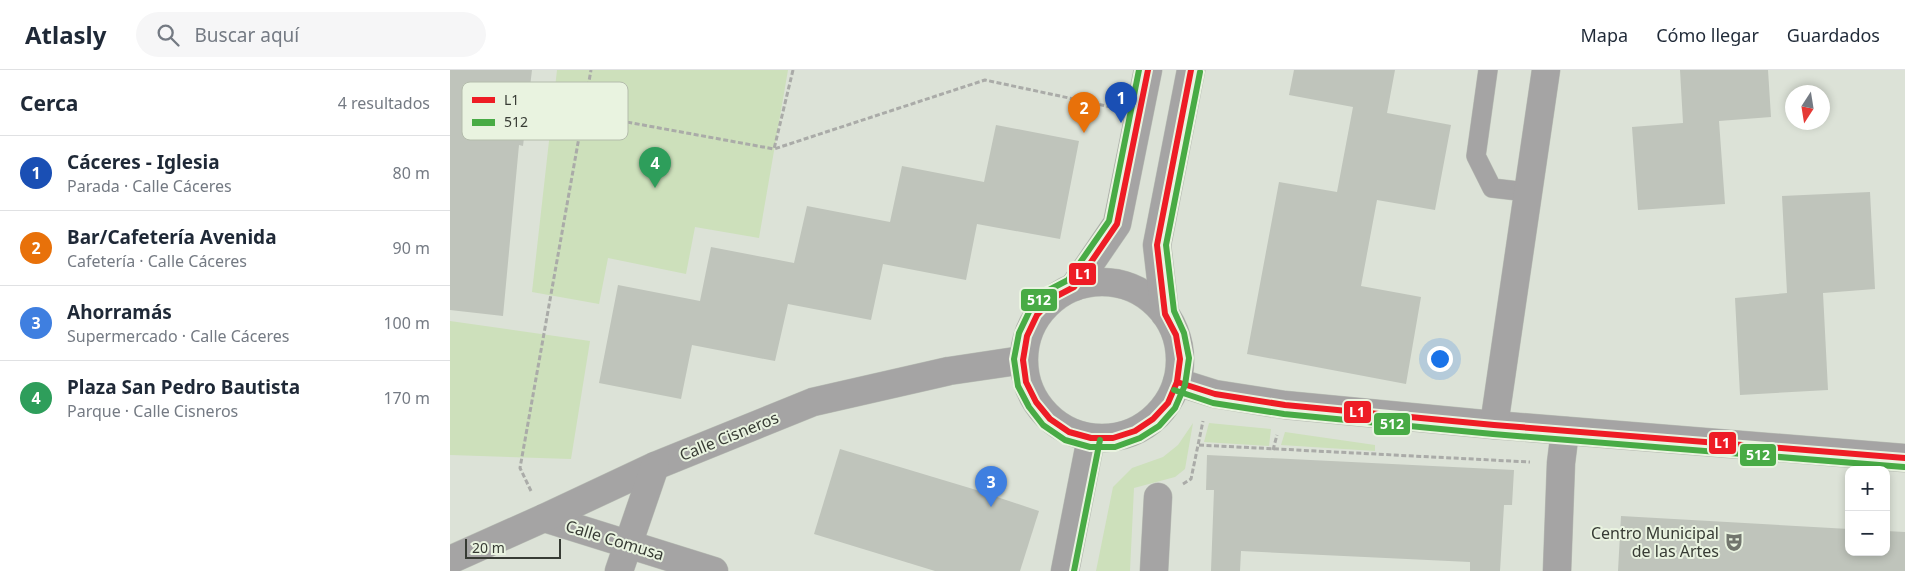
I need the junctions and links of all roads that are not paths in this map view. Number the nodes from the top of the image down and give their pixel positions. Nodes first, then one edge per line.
1 (1148, 70) edge
2 (1191, 70) edge
3 (1488, 70) edge
4 (1546, 70) edge
5 (1527, 192) junction
6 (1074, 287) junction
7 (1165, 314) junction
8 (1023, 360) junction
9 (1177, 382) junction
10 (1494, 425) junction
11 (1565, 431) junction
12 (1091, 438) junction
13 (1905, 458) edge
14 (655, 466) junction
15 (1158, 498) road end
16 (544, 518) junction
17 (628, 545) junction
18 (450, 560) edge
19 (619, 571) edge
20 (714, 571) edge
21 (1065, 571) edge
22 (1154, 571) edge
23 (1557, 571) edge

1 - 6 street
2 - 7 street
3 - 5 lane
4 - 5 street
5 - 10 street
6 - 7 street
6 - 8 street
7 - 9 street
8 - 12 street
8 - 14 street, Calle Cisneros
9 - 10 street
9 - 12 street
10 - 11 street
11 - 13 street
11 - 23 street
12 - 21 street
14 - 16 street, Calle Cisneros
14 - 17 street
15 - 22 street
16 - 17 street, Calle Comusa
16 - 18 street, Calle Cisneros
17 - 19 street
17 - 20 street, Calle Comusa

